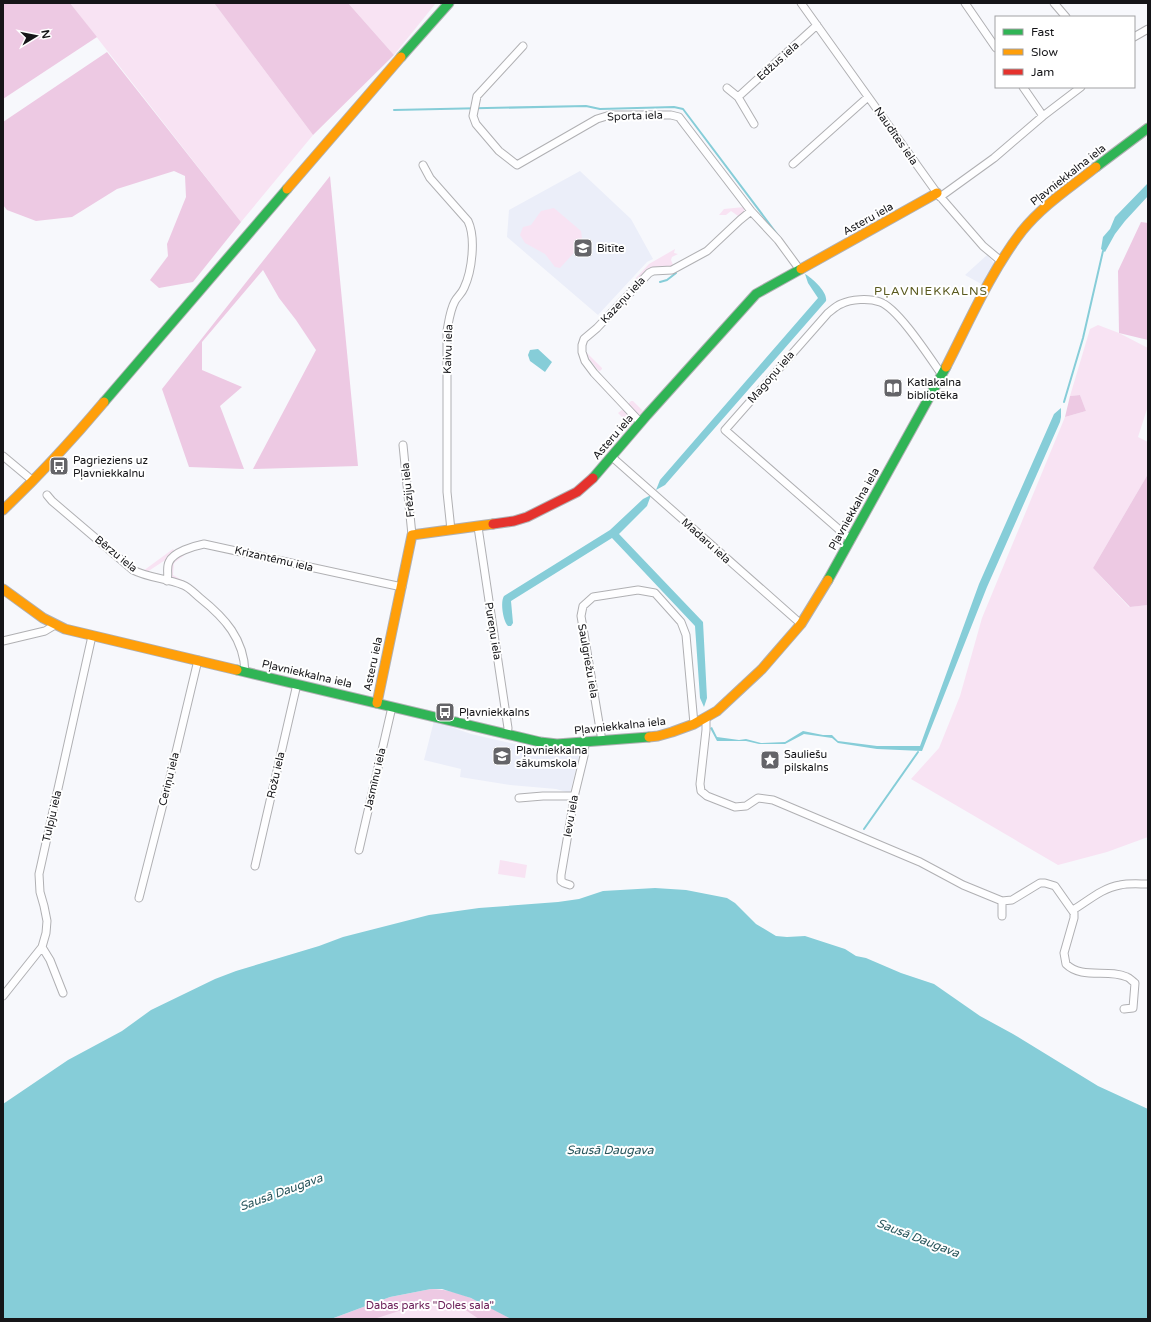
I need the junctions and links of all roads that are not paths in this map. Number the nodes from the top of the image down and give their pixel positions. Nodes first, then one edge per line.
1 (449, 3) edge
2 (801, 3) edge
3 (965, 3) edge
4 (1054, 3) edge
5 (1065, 16) edge
6 (817, 25) junction
7 (1148, 29) edge
8 (1135, 36) edge
9 (523, 46) dead end
10 (995, 47) edge
11 (727, 88) dead end
12 (1024, 88) edge
13 (1080, 88) edge
14 (738, 97) junction
15 (868, 97) junction
16 (1044, 116) junction
17 (754, 124) dead end
18 (1148, 128) edge
19 (793, 164) dead end
20 (423, 165) dead end
21 (938, 195) junction
22 (751, 211) junction
23 (1001, 261) junction
24 (800, 270) junction
25 (942, 375) junction
26 (641, 423) junction
27 (403, 445) dead end
28 (3, 456) edge
29 (612, 457) junction
30 (33, 481) junction
31 (47, 495) dead end
32 (3, 510) edge
33 (478, 527) junction
34 (451, 530) junction
35 (412, 535) junction
36 (851, 540) junction
37 (168, 581) junction
38 (402, 588) junction
39 (3, 589) edge
40 (801, 624) junction
41 (55, 625) junction
42 (92, 636) junction
43 (3, 641) edge
44 (198, 660) junction
45 (245, 672) junction
46 (297, 684) junction
47 (377, 702) junction
48 (392, 707) junction
49 (706, 718) junction
50 (694, 724) junction
51 (507, 734) junction
52 (602, 741) junction
53 (585, 742) junction
54 (519, 798) dead end
55 (574, 798) junction
56 (359, 850) dead end
57 (255, 866) dead end
58 (1148, 884) edge
59 (570, 885) dead end
60 (139, 898) dead end
61 (1002, 901) junction
62 (1073, 910) junction
63 (1002, 916) dead end
64 (42, 947) junction
65 (63, 993) dead end
66 (3, 996) edge
67 (1124, 1009) dead end

1 - 30 street
2 - 6 street, Naudītes iela
3 - 10 street
4 - 5 street
6 - 14 street, Edžus iela
6 - 15 street, Naudītes iela
7 - 8 street
9 - 22 street, Sporta iela
11 - 14 street
12 - 16 street
13 - 16 street, Asteru iela
14 - 17 street
15 - 19 street
15 - 21 street, Naudītes iela
16 - 21 street, Asteru iela
18 - 23 street, Pļavniekkalna iela
20 - 34 street, Kaivu iela
21 - 23 street, Naudītes iela
21 - 24 street, Asteru iela
22 - 24 street, Sporta iela
22 - 26 street, Kazeņu iela
23 - 25 street, Pļavniekkalna iela
24 - 26 street, Asteru iela
25 - 36 street, Pļavniekkalna iela
25 - 36 street, Magoņu iela
26 - 29 street, Asteru iela
27 - 35 street, Frēziju iela
28 - 30 street
29 - 33 street, Asteru iela
29 - 40 street, Madaru iela
30 - 32 street
31 - 37 street, Bērzu iela
33 - 34 street, Asteru iela
33 - 51 street, Pureņu iela
34 - 35 street, Asteru iela
35 - 38 street, Asteru iela
36 - 40 street, Pļavniekkalna iela
37 - 38 street, Krizantēmu iela
37 - 45 street, Bērzu iela
38 - 47 street, Asteru iela
39 - 41 street, Pļavniekkalna iela
40 - 49 street, Pļavniekkalna iela
41 - 42 street, Pļavniekkalna iela
41 - 43 street
42 - 44 street, Pļavniekkalna iela
42 - 64 street, Tulpju iela
44 - 45 street, Pļavniekkalna iela
44 - 60 street, Ceriņu iela
45 - 46 street, Pļavniekkalna iela
46 - 47 street, Pļavniekkalna iela
46 - 57 street, Rožu iela
47 - 48 street, Pļavniekkalna iela
48 - 51 street, Pļavniekkalna iela
48 - 56 street, Jasmīnu iela
49 - 50 street, Pļavniekkalna iela
49 - 61 street
50 - 52 street, Pļavniekkalna iela
50 - 52 street, Saulgriežu iela
51 - 53 street, Pļavniekkalna iela
52 - 53 street, Pļavniekkalna iela
53 - 55 street, Ievu iela
54 - 55 street
55 - 59 street, Ievu iela
58 - 62 street
61 - 62 street
61 - 63 street
62 - 67 street
64 - 65 street
64 - 66 street

